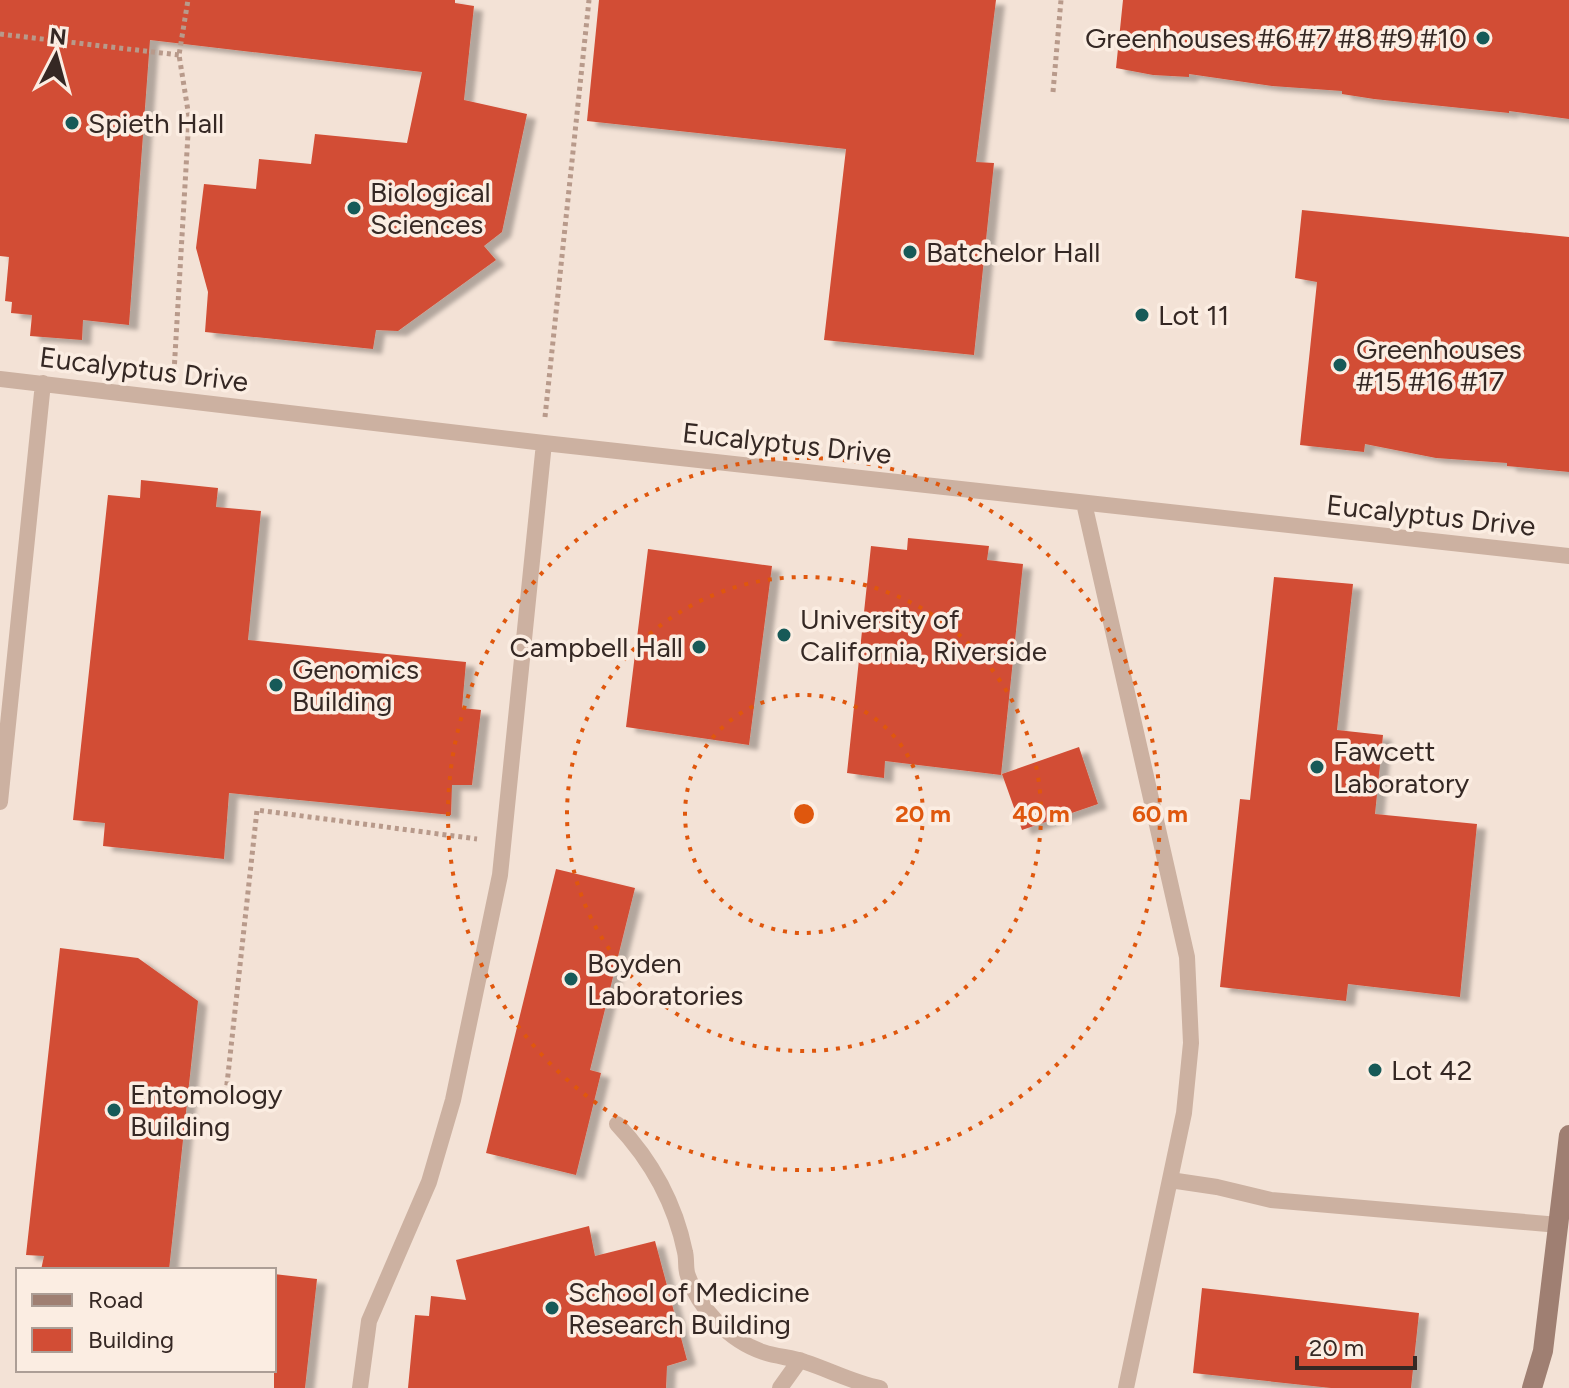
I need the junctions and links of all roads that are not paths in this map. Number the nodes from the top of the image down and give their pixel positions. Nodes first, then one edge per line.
1 (0, 379) edge
2 (43, 383) junction
3 (544, 443) junction
4 (1084, 503) junction
5 (1569, 556) edge
6 (0, 802) edge
7 (617, 1124) dead end
8 (1569, 1135) edge
9 (1170, 1180) junction
10 (1559, 1225) junction
11 (800, 1360) junction
12 (360, 1388) edge
13 (780, 1388) edge
14 (880, 1388) edge
15 (1126, 1388) edge
16 (1532, 1388) edge

1 - 2 lane, Eucalyptus Drive
2 - 3 lane, Eucalyptus Drive
2 - 6 lane
3 - 4 lane, Eucalyptus Drive
3 - 12 lane
4 - 5 lane, Eucalyptus Drive
4 - 9 lane
7 - 11 lane
8 - 10 street
9 - 10 lane
9 - 15 lane
10 - 16 street
11 - 13 lane
11 - 14 lane

